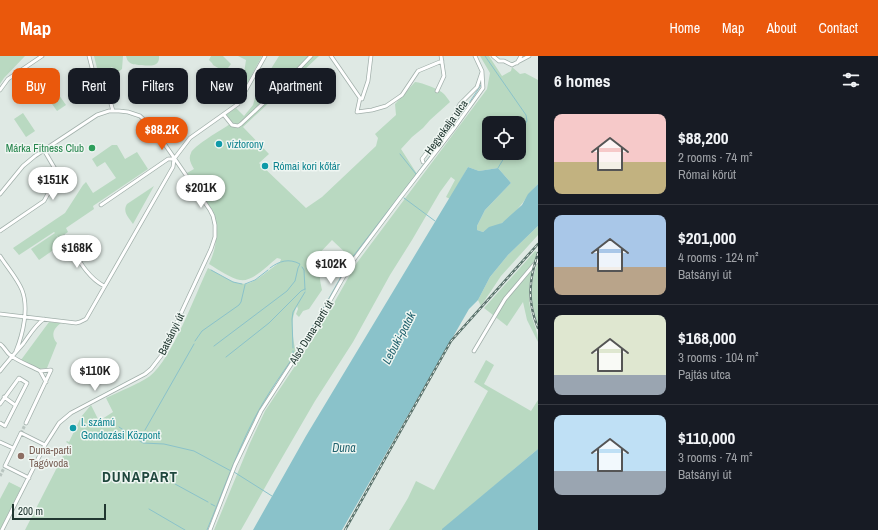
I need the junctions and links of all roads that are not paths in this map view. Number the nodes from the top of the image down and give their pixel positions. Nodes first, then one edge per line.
1 (42, 56) edge
2 (90, 56) edge
3 (265, 56) edge
4 (311, 56) edge
5 (331, 56) edge
6 (371, 56) edge
7 (440, 56) edge
8 (475, 56) edge
9 (493, 56) edge
10 (521, 56) edge
11 (529, 56) edge
12 (442, 61) junction
13 (517, 63) junction
14 (482, 70) junction
15 (0, 90) edge
16 (438, 91) dead end
17 (361, 98) junction
18 (113, 111) junction
19 (224, 115) junction
20 (44, 150) junction
21 (174, 159) junction
22 (423, 162) dead end
23 (173, 167) junction
24 (182, 169) junction
25 (0, 194) edge
26 (101, 205) dead end
27 (0, 231) edge
28 (64, 237) dead end
29 (0, 256) edge
30 (538, 260) edge
31 (104, 286) junction
32 (0, 314) edge
33 (24, 318) junction
34 (44, 319) junction
35 (0, 343) edge
36 (16, 351) junction
37 (474, 351) dead end
38 (11, 356) junction
39 (0, 371) edge
40 (40, 371) junction
41 (46, 382) junction
42 (4, 397) junction
43 (0, 404) edge
44 (15, 405) junction
45 (0, 423) edge
46 (26, 423) tunnel mouth
47 (0, 442) edge
48 (45, 445) junction
49 (13, 448) junction
50 (29, 478) junction
51 (2, 530) edge
52 (210, 530) edge

1 - 15 street
2 - 18 street
3 - 19 street
4 - 19 street
5 - 17 street
6 - 17 street
7 - 12 street
8 - 14 street
9 - 13 street
10 - 13 street
11 - 13 street
12 - 16 street
12 - 17 street
14 - 22 street, Hegyekalja utca
14 - 52 street, Alsó Duna-parti út
18 - 20 street
18 - 21 street, Batsányi út
19 - 21 street
20 - 25 street
20 - 27 street
21 - 23 street
21 - 24 street, Batsányi út
21 - 26 street
23 - 24 street
23 - 31 street
24 - 48 street, Batsányi út
28 - 31 street
29 - 33 street
30 - 37 street
31 - 34 street
32 - 33 street
33 - 34 street
33 - 36 street
34 - 36 street
35 - 38 street
36 - 38 street
38 - 39 street
38 - 40 street
40 - 41 street
40 - 41 street
41 - 46 street
42 - 43 street
42 - 44 street
42 - 44 street
44 - 45 street
47 - 49 street
48 - 49 street
48 - 50 street, Batsányi út
49 - 50 street
50 - 51 street, Batsányi út

